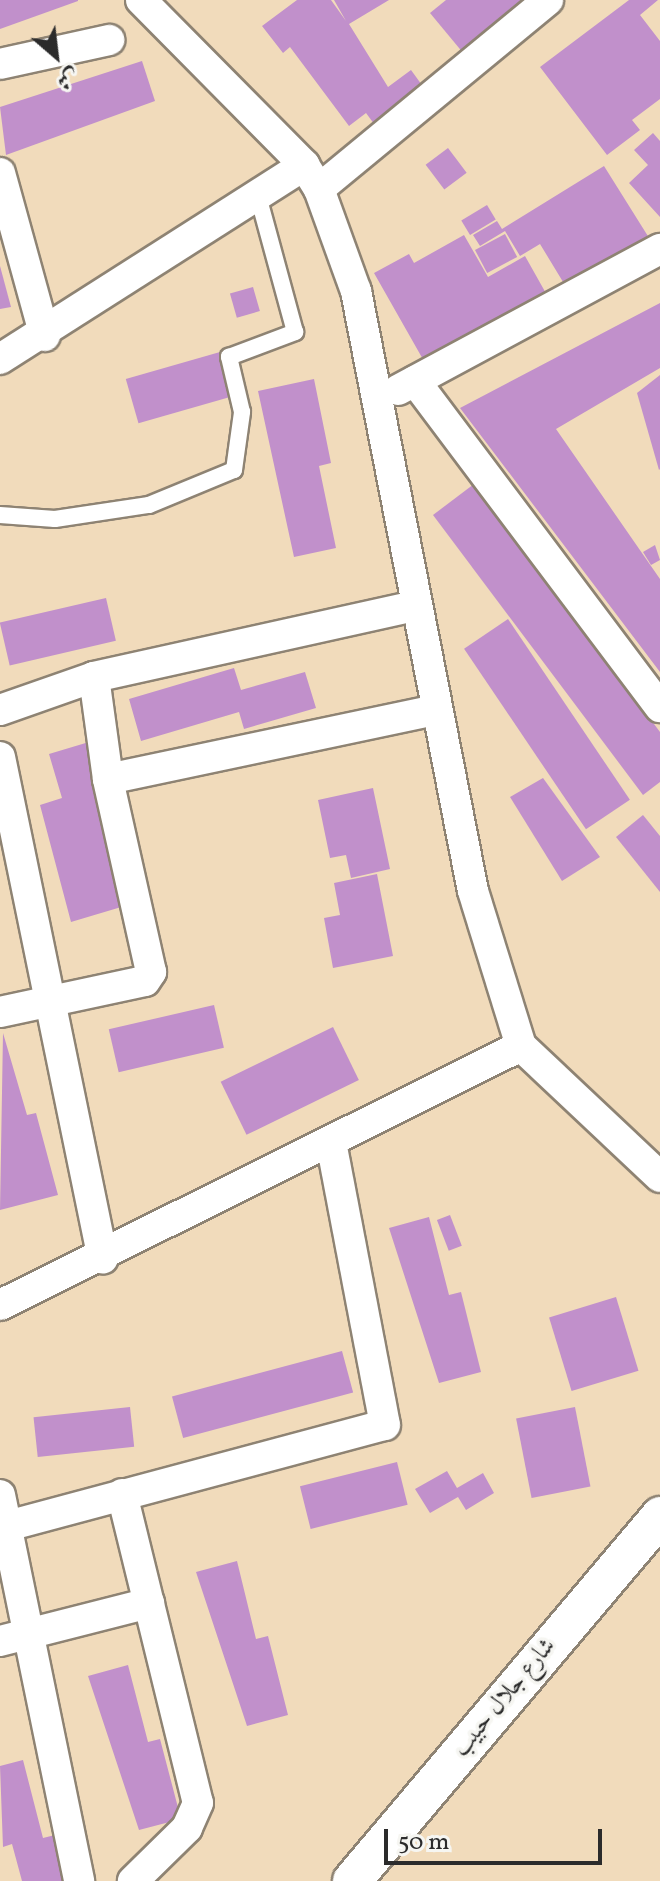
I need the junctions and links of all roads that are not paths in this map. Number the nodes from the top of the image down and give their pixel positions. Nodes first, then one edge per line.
1 (141, 0) edge
2 (548, 0) edge
3 (109, 40) dead end
4 (0, 64) edge
5 (0, 173) edge
6 (312, 177) junction
7 (258, 196) junction
8 (660, 249) edge
9 (45, 336) junction
10 (0, 359) edge
11 (415, 381) junction
12 (377, 399) junction
13 (0, 515) edge
14 (415, 606) junction
15 (94, 677) junction
16 (660, 707) edge
17 (0, 710) edge
18 (435, 710) junction
19 (0, 757) edge
20 (108, 779) junction
21 (51, 1002) junction
22 (0, 1012) edge
23 (521, 1046) junction
24 (331, 1142) junction
25 (660, 1177) edge
26 (103, 1259) junction
27 (0, 1305) edge
28 (122, 1494) junction
29 (0, 1495) edge
30 (660, 1516) edge
31 (7, 1526) junction
32 (149, 1603) junction
33 (13, 1638) edge
34 (79, 1881) edge
35 (133, 1881) edge
36 (352, 1881) edge

1 - 6 street
2 - 6 street
3 - 4 street
5 - 9 street
6 - 7 street
6 - 12 street
7 - 9 street
7 - 13 lane
8 - 11 street
9 - 10 street
11 - 12 street
11 - 16 street
12 - 14 street
14 - 15 street
14 - 18 street
15 - 17 street
15 - 20 street
18 - 20 street
18 - 23 street
19 - 21 street
20 - 21 street
21 - 22 street
21 - 26 street
23 - 24 street
23 - 25 street
24 - 26 street
24 - 28 street
26 - 27 street
28 - 31 street
28 - 32 street
29 - 31 street
30 - 36 street, شارع جلال حبيب
31 - 33 street
32 - 33 street
32 - 35 street
33 - 34 street

